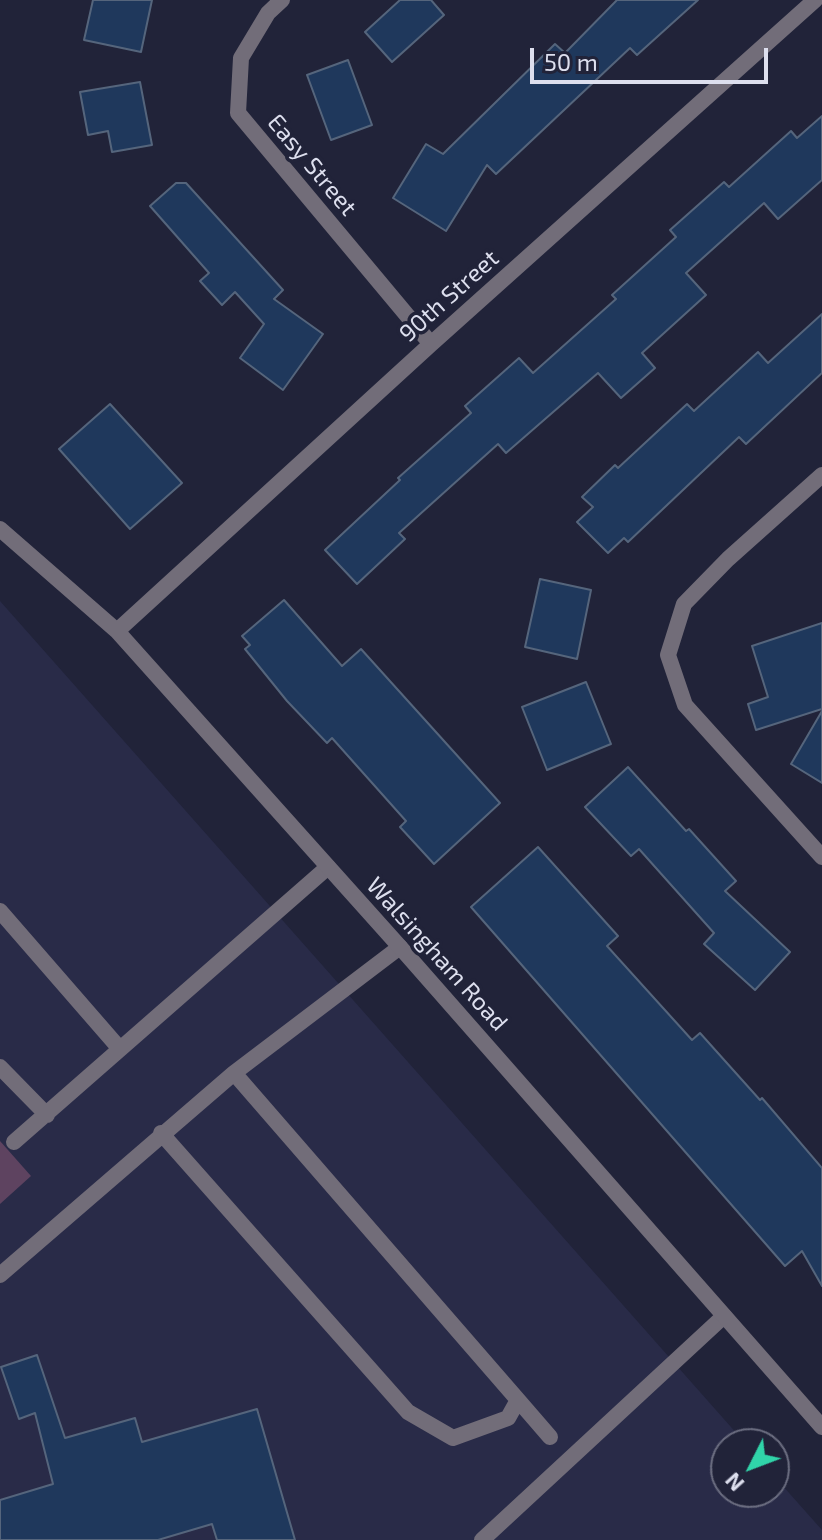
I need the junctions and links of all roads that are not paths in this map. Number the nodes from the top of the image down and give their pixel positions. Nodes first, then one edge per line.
1 (282, 0) edge
2 (815, 0) edge
3 (431, 344) junction
4 (822, 475) edge
5 (0, 529) edge
6 (117, 631) junction
7 (822, 857) edge
8 (328, 867) junction
9 (0, 911) edge
10 (400, 947) junction
11 (120, 1049) junction
12 (0, 1067) edge
13 (234, 1073) junction
14 (47, 1115) junction
15 (161, 1133) junction
16 (14, 1142) dead end
17 (0, 1275) edge
18 (724, 1316) junction
19 (518, 1400) junction
20 (822, 1427) edge
21 (550, 1437) dead end
22 (482, 1540) edge

1 - 3 street, Easy Street
2 - 3 street, 90th Street
3 - 6 street, 90th Street
4 - 7 street
5 - 6 street, Walsingham Road
6 - 8 street, Walsingham Road
8 - 10 street, Walsingham Road
8 - 11 street
9 - 11 street
10 - 13 street
10 - 18 street, Walsingham Road
11 - 14 street
12 - 14 street
13 - 15 street
13 - 19 street
14 - 16 street
15 - 17 street
15 - 19 street
18 - 20 street, Walsingham Road
18 - 22 street
19 - 21 street

